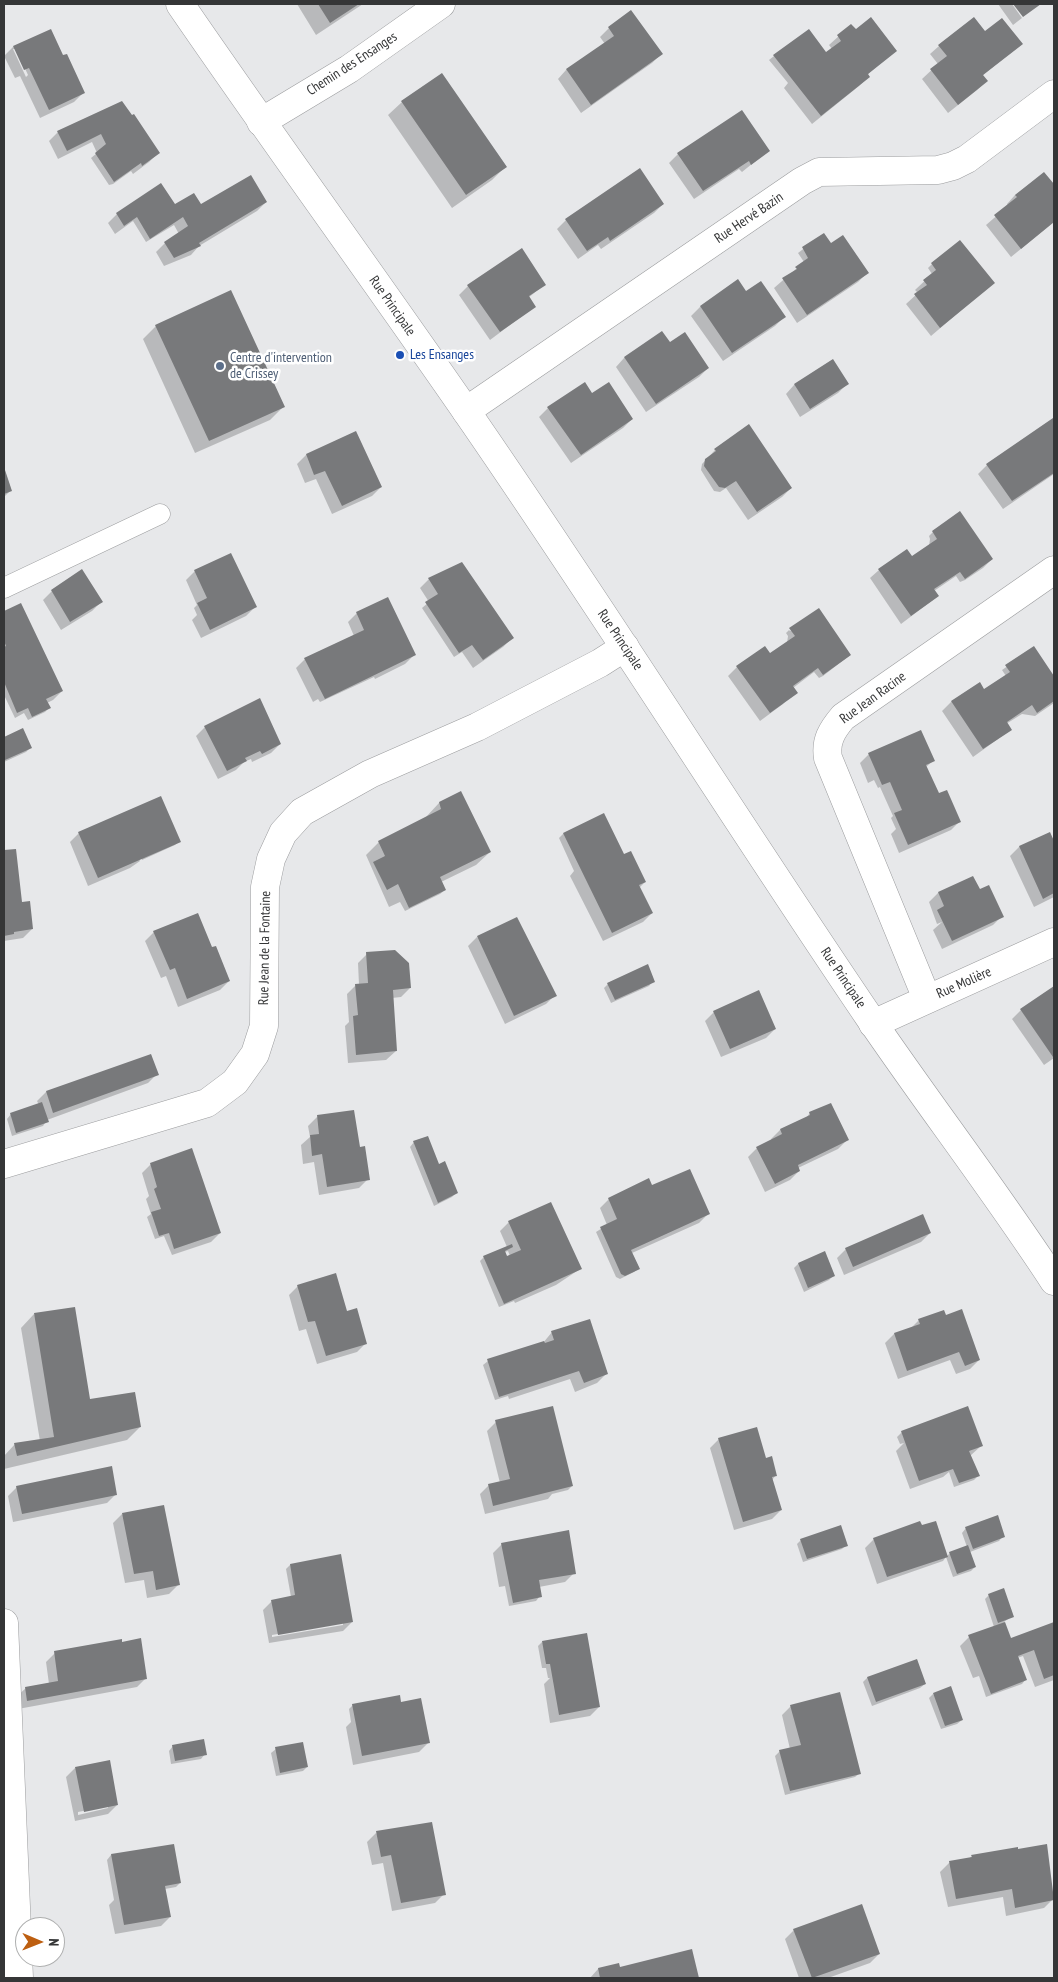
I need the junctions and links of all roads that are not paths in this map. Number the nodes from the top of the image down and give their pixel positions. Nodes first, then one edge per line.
1 (180, 4) edge
2 (442, 4) edge
3 (1054, 94) edge
4 (261, 122) junction
5 (466, 411) junction
6 (160, 514) dead end
7 (1054, 570) edge
8 (4, 588) edge
9 (625, 647) junction
10 (1054, 942) edge
11 (927, 999) junction
12 (873, 1024) junction
13 (4, 1164) edge
14 (1054, 1280) edge
15 (4, 1623) edge
16 (19, 1978) edge

1 - 4 street, Rue Principale
2 - 4 street, Chemin des Ensanges
3 - 5 street, Rue Hervé Bazin
4 - 5 street, Rue Principale
5 - 9 street, Rue Principale
6 - 8 lane
7 - 11 street, Rue Jean Racine
9 - 12 street, Rue Principale
9 - 13 street, Rue Jean de la Fontaine
10 - 11 street, Rue Molière
11 - 12 street, Rue Molière
12 - 14 street, Rue Principale
15 - 16 street

